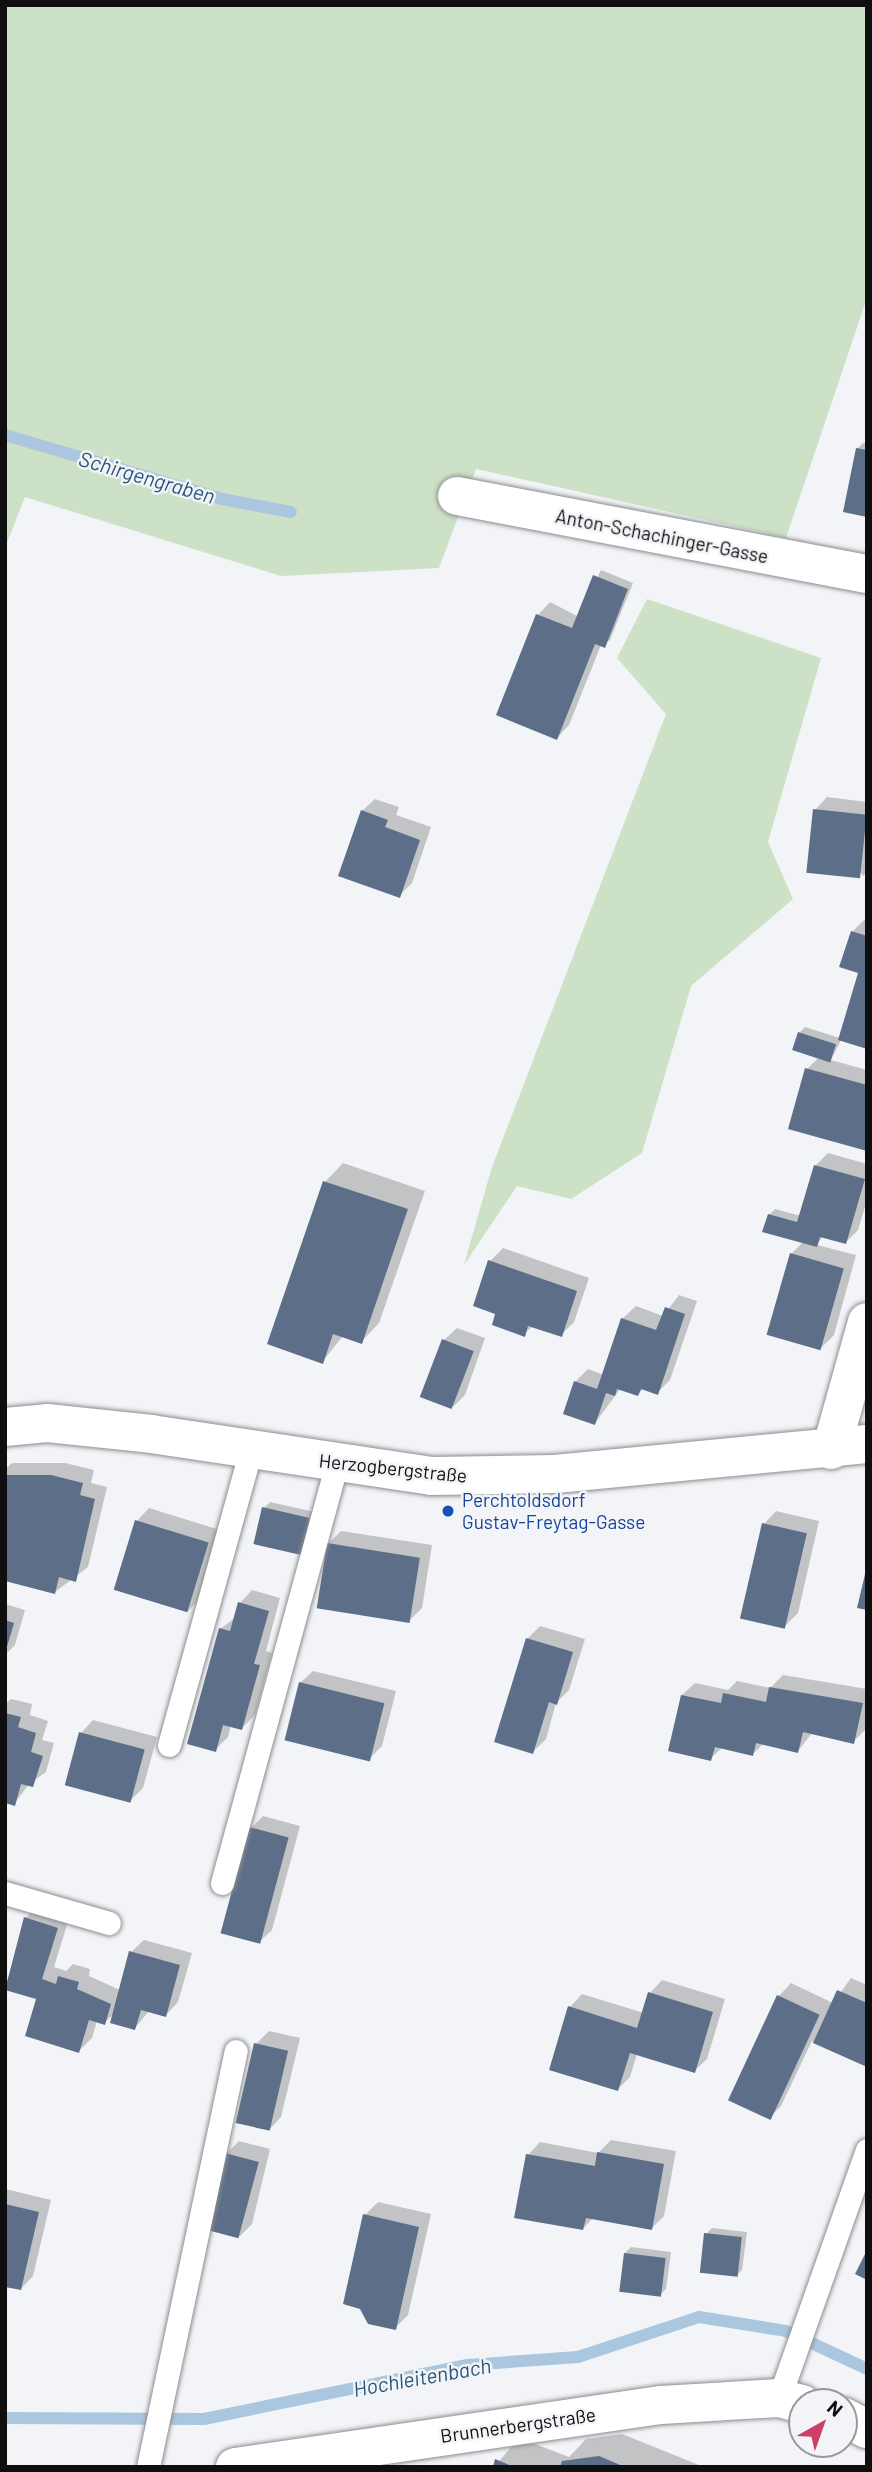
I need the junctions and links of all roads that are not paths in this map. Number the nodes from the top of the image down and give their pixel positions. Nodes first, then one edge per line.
1 (457, 496) dead end
2 (867, 574) edge
3 (867, 1322) edge
4 (5, 1427) edge
5 (849, 1447) edge
6 (251, 1450) junction
7 (337, 1463) junction
8 (169, 1745) dead end
9 (222, 1883) dead end
10 (5, 1893) edge
11 (109, 1923) dead end
12 (236, 2051) dead end
13 (867, 2150) edge
14 (792, 2388) edge
15 (788, 2401) edge
16 (148, 2467) edge
17 (235, 2467) edge

1 - 2 street, Anton-Schachinger-Gasse
3 - 5 street
4 - 6 street, Herzogbergstraße
5 - 7 street, Herzogbergstraße
6 - 7 street, Herzogbergstraße
6 - 8 lane
7 - 9 lane
10 - 11 lane
12 - 16 lane
13 - 14 lane
15 - 17 street, Brunnerbergstraße

